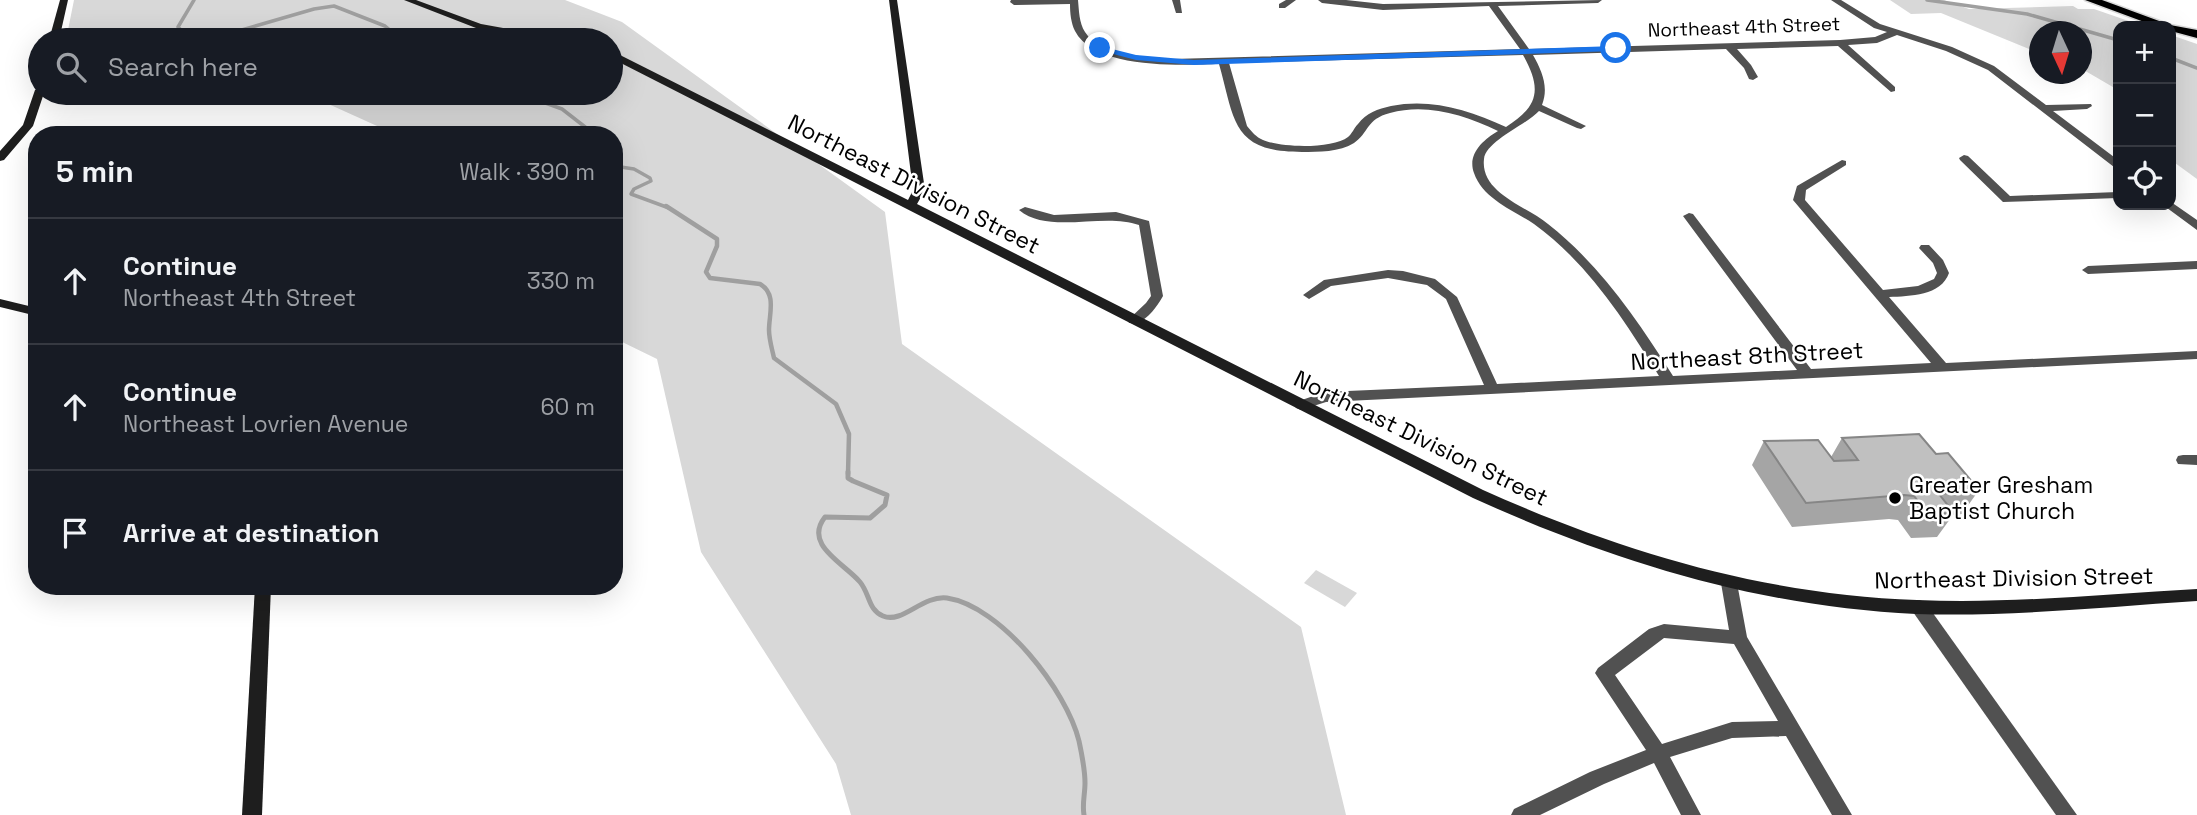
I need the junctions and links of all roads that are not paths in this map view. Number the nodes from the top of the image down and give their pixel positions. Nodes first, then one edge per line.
1 (64, 0) edge
2 (408, 0) edge
3 (893, 0) edge
4 (1074, 0) edge
5 (1176, 0) edge
6 (1292, 0) edge
7 (1322, 0) edge
8 (1598, 0) edge
9 (1835, 0) edge
10 (2091, 0) edge
11 (1014, 2) dead end
12 (1492, 4) junction
13 (1282, 6) dead end
14 (1179, 11) dead end
15 (2151, 21) edge
16 (57, 28) edge
17 (490, 28) edge
18 (2176, 30) edge
19 (1894, 33) junction
20 (2197, 37) edge
21 (1840, 43) junction
22 (1728, 45) junction
23 (1524, 51) junction
24 (623, 60) edge
25 (1223, 61) junction
26 (1753, 77) dead end
27 (1891, 89) dead end
28 (35, 105) edge
29 (2087, 106) dead end
30 (1538, 107) junction
31 (2046, 108) junction
32 (28, 126) edge
33 (28, 126) edge
34 (1581, 126) dead end
35 (1507, 131) junction
36 (0, 158) edge
37 (1964, 158) dead end
38 (2113, 161) edge
39 (1842, 163) dead end
40 (2113, 195) edge
41 (911, 206) junction
42 (1025, 210) dead end
43 (2176, 210) edge
44 (1689, 216) dead end
45 (2197, 226) edge
46 (1925, 248) dead end
47 (2197, 265) edge
48 (2088, 270) dead end
49 (1878, 294) junction
50 (1309, 295) dead end
51 (0, 303) edge
52 (28, 310) edge
53 (1134, 320) junction
54 (2197, 355) edge
55 (1941, 367) junction
56 (1807, 374) junction
57 (1669, 381) junction
58 (1493, 390) junction
59 (1301, 405) junction
60 (1729, 583) junction
61 (263, 595) edge
62 (2197, 595) edge
63 (1919, 607) junction
64 (1739, 638) junction
65 (1791, 728) junction
66 (1658, 753) junction
67 (252, 815) edge
68 (1521, 815) edge
69 (1691, 815) edge
70 (1842, 815) edge
71 (2067, 815) edge

1 - 16 street
2 - 17 street
3 - 41 street
4 - 11 street
4 - 25 street, Northeast 4th Street
5 - 14 street
6 - 13 street
7 - 12 street
8 - 12 street
9 - 19 street
10 - 15 main road
12 - 23 street
18 - 20 main road
19 - 21 street, Northeast 4th Street
19 - 31 street
21 - 22 street, Northeast 4th Street
21 - 27 street
22 - 23 street, Northeast 4th Street
22 - 26 street
23 - 25 street, Northeast 4th Street
23 - 30 street
24 - 41 street, Northeast Division Street
25 - 35 street
28 - 33 street
29 - 31 street
30 - 34 street
30 - 35 street
31 - 38 street
32 - 36 street
35 - 57 street
37 - 40 street
39 - 49 street
41 - 53 street, Northeast Division Street
42 - 53 street
43 - 45 street
44 - 56 street
46 - 49 street
47 - 48 street
49 - 55 street
50 - 58 street
51 - 52 street
53 - 59 street, Northeast Division Street
54 - 55 street, Northeast 8th Street
55 - 56 street, Northeast 8th Street
56 - 57 street, Northeast 8th Street
57 - 58 street, Northeast 8th Street
58 - 59 street, Northeast 8th Street
59 - 60 street, Northeast Division Street
60 - 63 street, Northeast Division Street
60 - 64 street
61 - 67 street
62 - 63 street, Northeast Division Street
63 - 71 street
64 - 65 street
64 - 66 street
65 - 66 street
65 - 70 street
66 - 68 street
66 - 69 street

